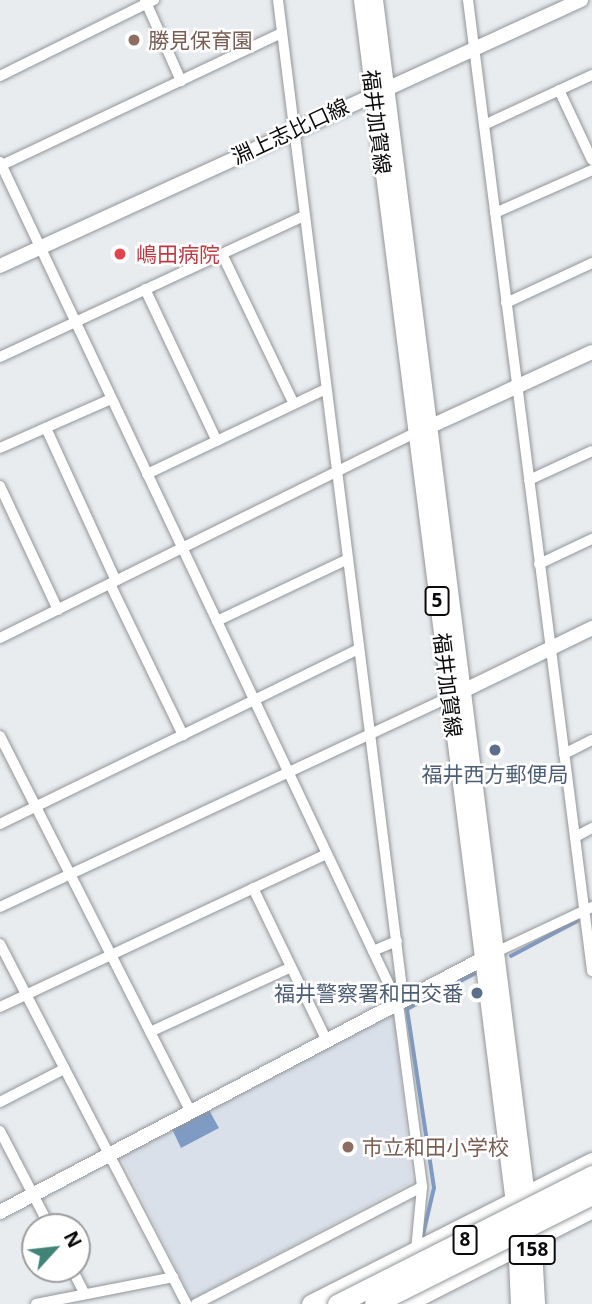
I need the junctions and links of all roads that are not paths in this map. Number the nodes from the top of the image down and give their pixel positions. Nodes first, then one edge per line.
1 (278, 0) edge
2 (362, 0) edge
3 (375, 0) edge
4 (468, 0) edge
5 (581, 0) edge
6 (149, 1) edge
7 (282, 33) junction
8 (474, 49) junction
9 (592, 75) edge
10 (0, 76) edge
11 (181, 81) junction
12 (379, 89) junction
13 (559, 90) junction
14 (484, 125) junction
15 (294, 129) junction
16 (592, 160) edge
17 (1, 165) edge
18 (592, 170) edge
19 (495, 213) junction
20 (304, 216) junction
21 (40, 247) junction
22 (222, 254) junction
23 (592, 263) edge
24 (0, 265) edge
25 (145, 289) junction
26 (506, 303) junction
27 (75, 322) junction
28 (592, 352) edge
29 (0, 357) edge
30 (517, 387) junction
31 (326, 389) junction
32 (111, 398) junction
33 (294, 404) junction
34 (46, 428) junction
35 (423, 430) junction
36 (217, 441) junction
37 (0, 448) edge
38 (592, 451) edge
39 (337, 472) junction
40 (147, 474) junction
41 (529, 480) junction
42 (0, 486) edge
43 (592, 540) edge
44 (182, 548) junction
45 (348, 559) junction
46 (539, 564) junction
47 (113, 583) junction
48 (58, 610) junction
49 (217, 621) junction
50 (592, 628) edge
51 (0, 638) edge
52 (550, 647) junction
53 (359, 649) junction
54 (456, 694) junction
55 (254, 700) junction
56 (371, 734) junction
57 (183, 735) junction
58 (0, 736) edge
59 (592, 740) edge
60 (564, 754) junction
61 (288, 772) junction
62 (36, 807) junction
63 (0, 824) edge
64 (592, 828) edge
65 (575, 836) junction
66 (326, 854) junction
67 (70, 874) junction
68 (253, 888) junction
69 (0, 907) edge
70 (589, 909) edge
71 (397, 942) junction
72 (0, 944) edge
73 (373, 951) junction
74 (111, 955) junction
75 (490, 955) junction
76 (291, 967) junction
77 (592, 971) edge
78 (26, 995) junction
79 (398, 1004) junction
80 (0, 1007) edge
81 (150, 1032) junction
82 (327, 1041) junction
83 (64, 1069) junction
84 (0, 1102) edge
85 (191, 1112) junction
86 (0, 1131) edge
87 (108, 1155) junction
88 (592, 1162) edge
89 (592, 1175) edge
90 (422, 1187) junction
91 (33, 1194) junction
92 (592, 1195) edge
93 (521, 1200) junction
94 (592, 1208) edge
95 (0, 1212) edge
96 (43, 1213) edge
97 (525, 1242) junction
98 (416, 1251) junction
99 (173, 1278) junction
100 (79, 1283) edge
101 (85, 1294) junction
102 (409, 1302) edge
103 (36, 1304) edge
104 (187, 1304) edge
105 (196, 1304) edge
106 (311, 1304) edge
107 (337, 1304) edge
108 (374, 1304) edge
109 (520, 1304) edge
110 (535, 1304) edge

1 - 7 street
2 - 12 main road, 福井加賀線 / 5
3 - 12 main road, 福井加賀線 / 5
4 - 8 street
5 - 8 street, 淵上志比口線
6 - 10 street
6 - 11 street
7 - 11 street
7 - 15 street
8 - 12 street, 淵上志比口線
8 - 14 street
9 - 13 street
11 - 17 street
12 - 15 street, 淵上志比口線
12 - 35 main road, 福井加賀線 / 5
13 - 14 street
13 - 16 street
14 - 19 street
15 - 20 street
15 - 21 street, 淵上志比口線
17 - 21 street
18 - 19 street
19 - 26 street
20 - 22 street
20 - 31 street
21 - 24 street, 淵上志比口線
21 - 27 street
22 - 25 street
22 - 33 street
23 - 26 street
25 - 27 street
25 - 36 street
26 - 30 street
27 - 29 street
27 - 32 street
28 - 30 street
30 - 35 street
30 - 41 street
31 - 33 street
31 - 39 street
32 - 34 street
32 - 40 street
33 - 36 street
34 - 37 street
34 - 47 street
35 - 39 street
35 - 54 main road, 福井加賀線 / 5
36 - 40 street
38 - 41 street
39 - 44 street
39 - 45 street
40 - 44 street
41 - 46 street
42 - 48 street
43 - 46 street
44 - 47 street
44 - 49 street
45 - 49 street
45 - 53 street
46 - 52 street
47 - 48 street
47 - 57 street
48 - 51 street
49 - 55 street
50 - 52 street
52 - 54 street
52 - 60 street
53 - 55 street
53 - 56 street
54 - 56 street
54 - 75 main road, 福井加賀線 / 5
55 - 57 street
55 - 61 street
56 - 61 street
56 - 71 street
57 - 62 street
58 - 62 street
59 - 60 street
60 - 65 street
61 - 66 street
61 - 67 street
62 - 63 street
62 - 67 street
64 - 65 street
65 - 70 street
66 - 68 street
66 - 73 street
67 - 69 street
67 - 74 street
68 - 74 street
68 - 76 street
70 - 75 street
70 - 77 street
71 - 73 street
71 - 79 street
72 - 78 street
73 - 79 street
74 - 78 street
74 - 81 street
75 - 79 street
75 - 93 main road, 福井加賀線 / 5
76 - 81 street
76 - 82 street
78 - 80 street
78 - 83 street
79 - 82 street
79 - 90 street
81 - 85 street
82 - 85 street
83 - 84 street
83 - 87 street
85 - 87 street
86 - 91 street
87 - 91 street
87 - 99 street
88 - 93 highway
89 - 107 highway, 8, bridge
90 - 98 street
90 - 105 street
91 - 95 street
91 - 96 street
92 - 108 highway, 8, bridge
93 - 97 highway, 158
93 - 98 highway
94 - 97 highway
97 - 102 highway
97 - 109 highway, 158
97 - 110 highway, 158
98 - 106 highway
99 - 101 street
99 - 104 street
100 - 101 street
101 - 103 street

